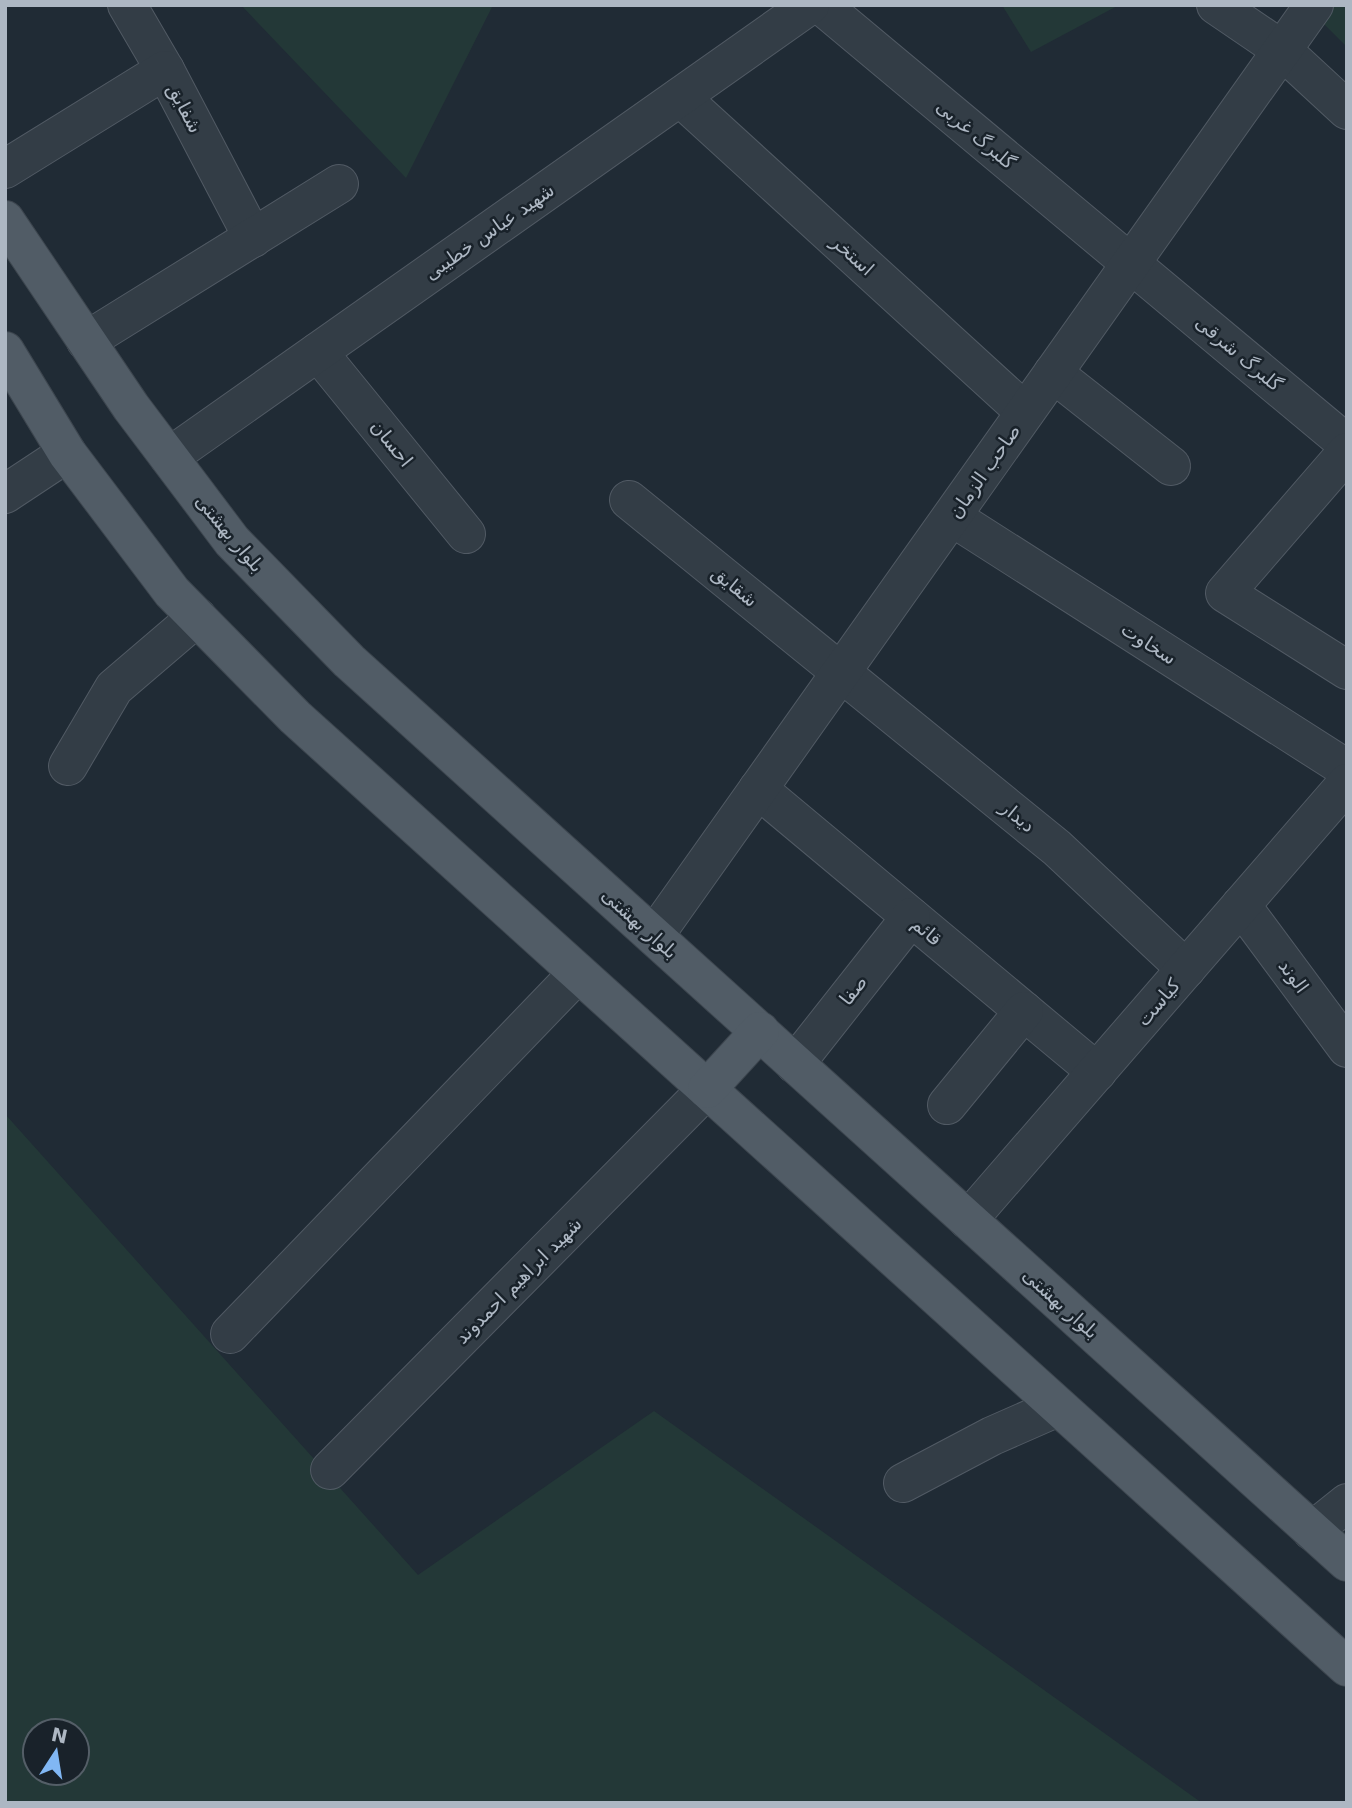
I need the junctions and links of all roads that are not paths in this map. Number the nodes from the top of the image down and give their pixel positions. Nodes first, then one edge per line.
1 (127, 5) edge
2 (810, 5) edge
3 (821, 5) edge
4 (1216, 5) edge
5 (1314, 5) edge
6 (1282, 50) junction
7 (165, 70) junction
8 (680, 97) junction
9 (1347, 110) edge
10 (5, 169) edge
11 (339, 184) dead end
12 (5, 220) edge
13 (253, 238) junction
14 (1132, 263) junction
15 (86, 341) junction
16 (5, 351) edge
17 (318, 352) junction
18 (1053, 373) junction
19 (1026, 412) junction
20 (1347, 444) edge
21 (1347, 452) edge
22 (67, 453) junction
23 (169, 457) junction
24 (1171, 466) dead end
25 (5, 495) edge
26 (629, 500) dead end
27 (952, 517) junction
28 (466, 534) dead end
29 (197, 617) junction
30 (1347, 670) edge
31 (842, 671) junction
32 (68, 766) dead end
33 (1347, 769) edge
34 (1347, 783) edge
35 (758, 789) junction
36 (1241, 905) junction
37 (911, 917) junction
38 (654, 936) junction
39 (1186, 969) junction
40 (578, 973) junction
41 (1024, 1011) junction
42 (760, 1031) junction
43 (1347, 1048) edge
44 (795, 1063) junction
45 (1097, 1073) junction
46 (707, 1089) junction
47 (947, 1105) dead end
48 (968, 1220) junction
49 (230, 1334) dead end
50 (1058, 1406) junction
51 (330, 1470) dead end
52 (903, 1483) dead end
53 (1347, 1503) edge
54 (1312, 1531) junction
55 (1347, 1562) edge
56 (1347, 1667) edge

1 - 7 street
2 - 8 street, شهید عباس خطیبی
3 - 14 street, گلبرگ غربی
4 - 6 street
5 - 6 street, صاحب الزمان
6 - 9 street
6 - 14 street, صاحب الزمان
7 - 10 street, شفایق
7 - 13 street, شفایق
8 - 17 street, شهید عباس خطیبی
8 - 19 street, استخر
11 - 13 street
12 - 15 main road, بلوار بهشتی
13 - 15 street
14 - 18 street, صاحب الزمان
14 - 20 street, گلبرگ شرقی
15 - 23 main road, بلوار بهشتی
16 - 22 main road
17 - 23 street, شهید عباس خطیبی
17 - 28 street, احسان
18 - 19 street, صاحب الزمان
18 - 24 street
19 - 27 street, صاحب الزمان
21 - 30 street
22 - 25 street
22 - 29 main road
23 - 38 main road, بلوار بهشتی
26 - 31 street, شقایق
27 - 31 street, صاحب الزمان
27 - 33 street, سخاوت
29 - 32 street
29 - 40 main road
31 - 35 street, صاحب الزمان
31 - 39 street, دیدار
34 - 36 street, کیاست
35 - 37 street, قائم
35 - 38 street, صاحب الزمان
36 - 39 street, کیاست
36 - 43 street, الوند
37 - 41 street, قائم
37 - 44 street, صفا
38 - 42 main road, بلوار بهشتی
39 - 45 street, کیاست
40 - 46 main road
40 - 49 street
41 - 45 street, قائم
41 - 47 street
42 - 44 main road, بلوار بهشتی
42 - 46 main road
44 - 48 main road, بلوار بهشتی
45 - 48 street, کیاست
46 - 50 main road
46 - 51 street, شهید ابراهیم احمدوند
48 - 54 main road, بلوار بهشتی
50 - 52 street
50 - 56 main road
53 - 54 street
54 - 55 main road, بلوار بهشتی

